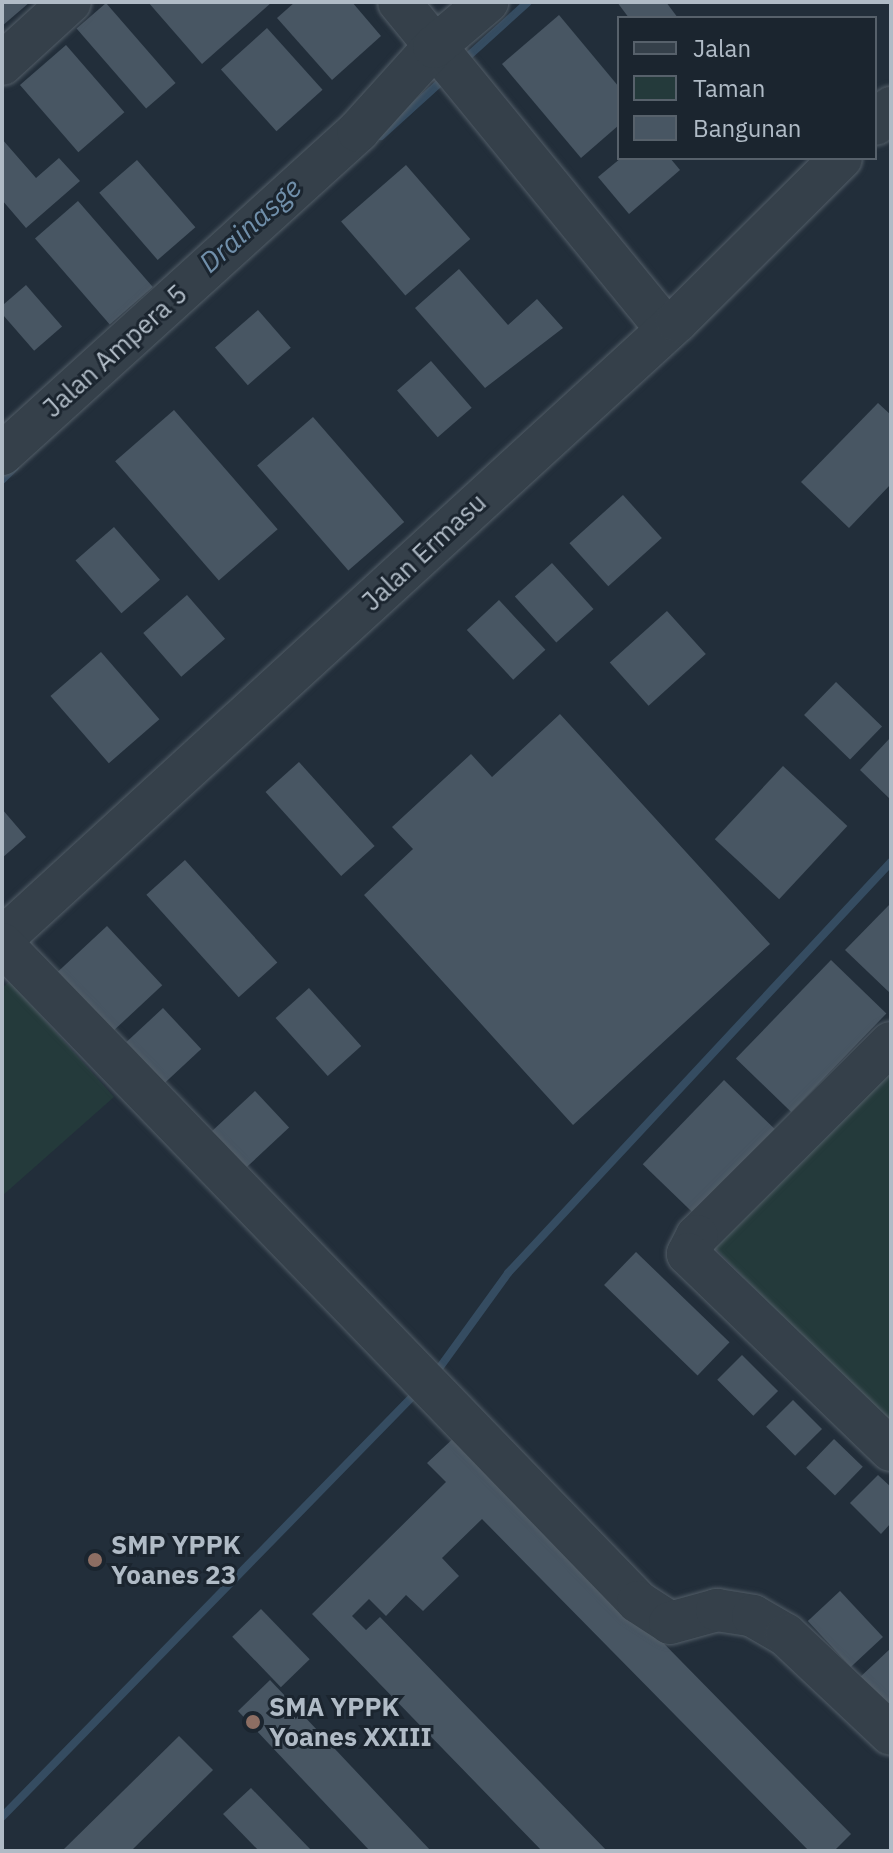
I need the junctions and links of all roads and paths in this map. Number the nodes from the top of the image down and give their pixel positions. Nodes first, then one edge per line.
1 (70, 2) edge
2 (399, 2) edge
3 (487, 2) edge
4 (434, 47) junction
5 (2, 64) edge
6 (839, 160) edge
7 (667, 329) junction
8 (2, 454) edge
9 (2, 942) edge
10 (891, 1043) edge
11 (891, 1450) edge
12 (891, 1734) edge

1 - 5 street
2 - 4 street
3 - 4 street, Jalan Ampera 5
4 - 7 street
4 - 8 street, Jalan Ampera 5
6 - 7 street, Jalan Ermasu
7 - 9 street, Jalan Ermasu
9 - 12 street
10 - 11 street

